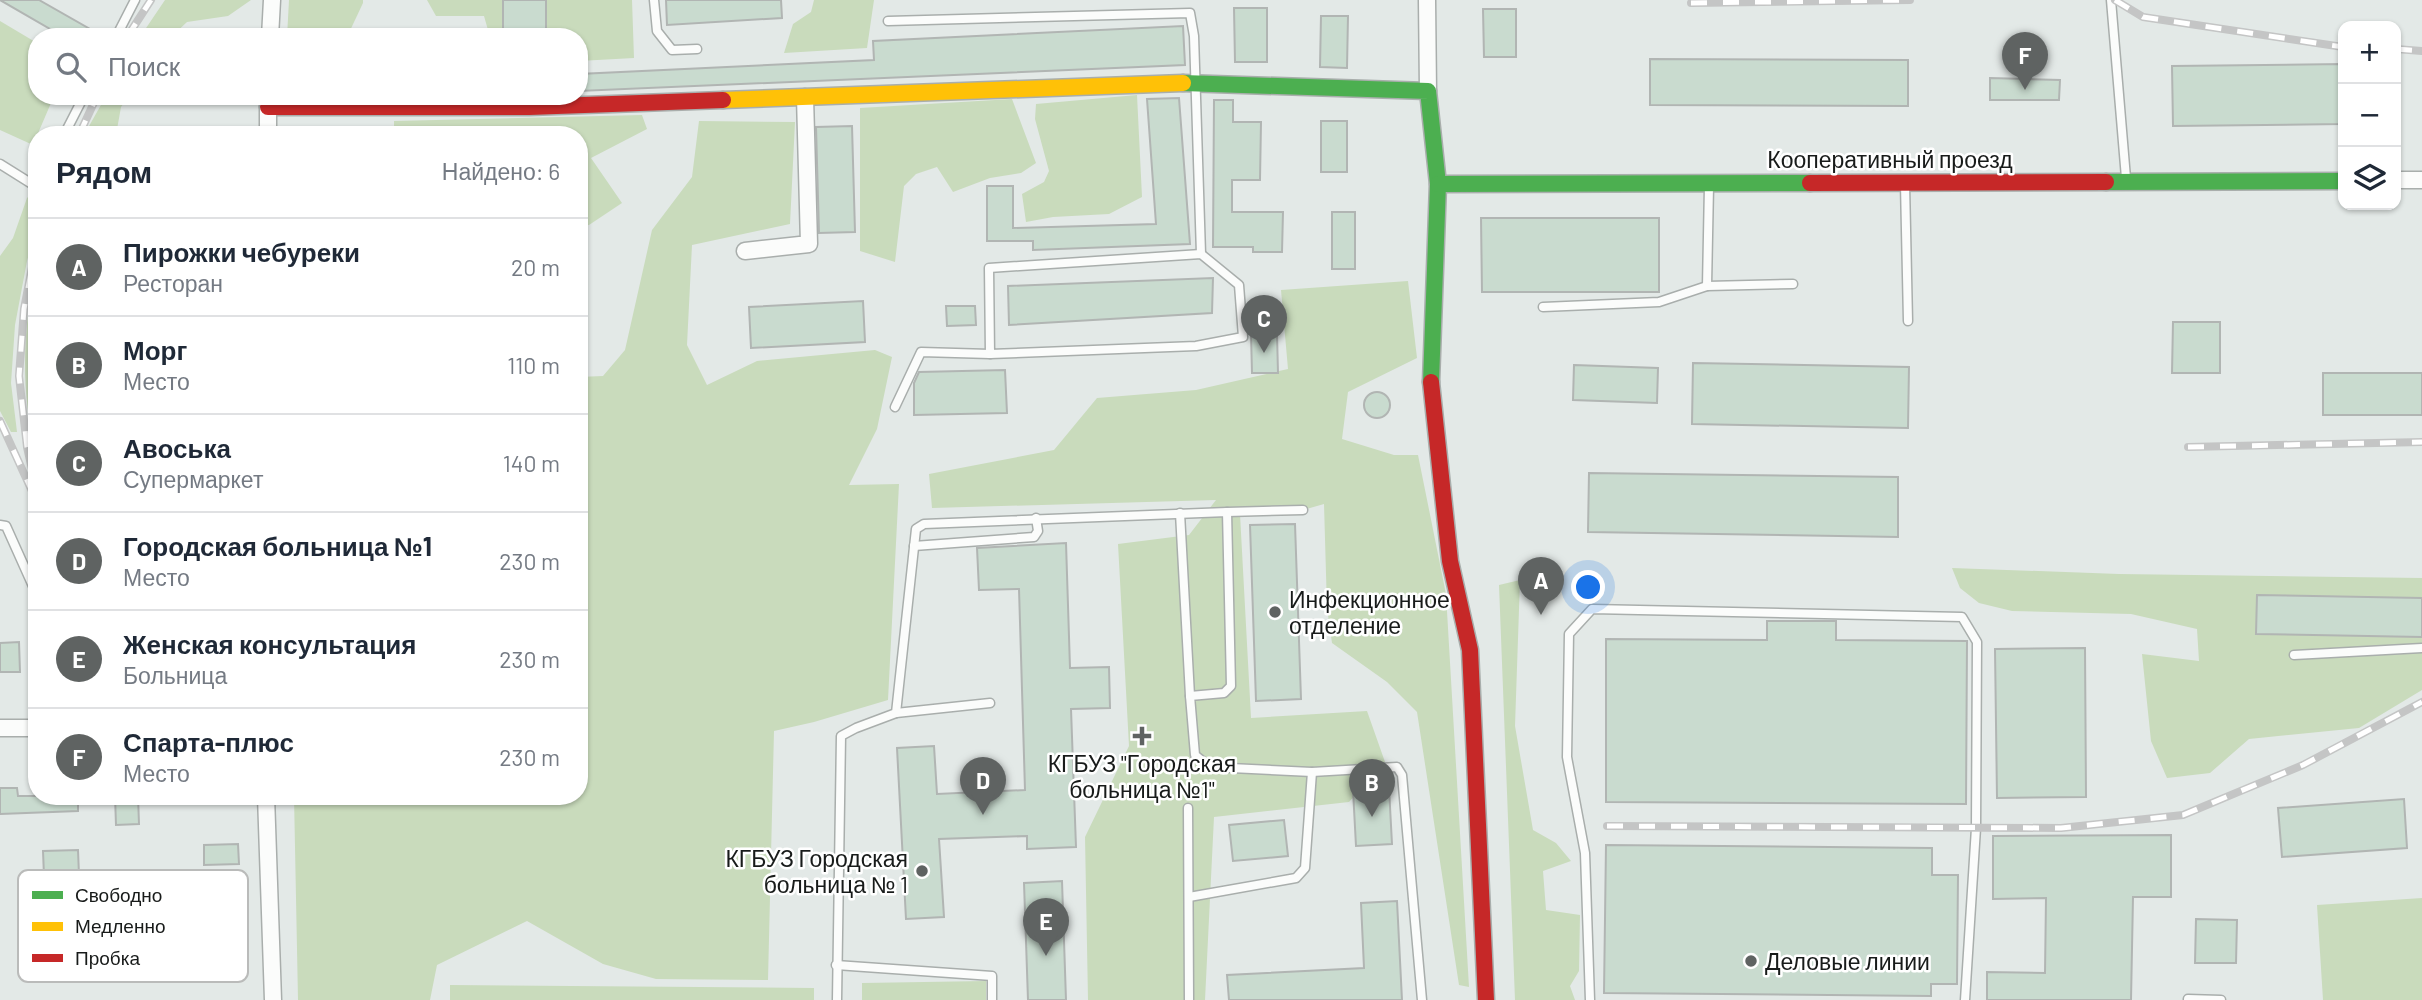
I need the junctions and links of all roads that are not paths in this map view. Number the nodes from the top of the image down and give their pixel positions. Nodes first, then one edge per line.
1 (135, 0) edge
2 (272, 0) edge
3 (654, 0) edge
4 (1427, 0) edge
5 (2111, 0) edge
6 (888, 21) dead end
7 (121, 28) edge
8 (270, 28) edge
9 (697, 49) dead end
10 (1195, 83) junction
11 (1428, 91) junction
12 (805, 97) junction
13 (79, 105) edge
14 (268, 105) edge
15 (425, 105) edge
16 (584, 105) edge
17 (588, 105) edge
18 (69, 126) edge
19 (268, 126) edge
20 (0, 164) edge
21 (2401, 180) edge
22 (2422, 180) edge
23 (1905, 181) junction
24 (2126, 181) junction
25 (2338, 181) edge
26 (28, 182) edge
27 (1709, 183) junction
28 (1438, 184) junction
29 (745, 251) dead end
30 (1201, 254) junction
31 (1793, 284) dead end
32 (1707, 286) junction
33 (1543, 307) dead end
34 (1908, 321) dead end
35 (990, 354) junction
36 (895, 407) dead end
37 (1303, 510) dead end
38 (1227, 512) junction
39 (1180, 513) junction
40 (1036, 518) junction
41 (0, 525) edge
42 (914, 546) junction
43 (28, 575) edge
44 (2422, 648) edge
45 (2294, 655) dead end
46 (1190, 696) junction
47 (990, 703) dead end
48 (896, 713) junction
49 (0, 728) edge
50 (28, 728) edge
51 (1312, 772) junction
52 (266, 805) edge
53 (1188, 808) dead end
54 (1189, 897) junction
55 (836, 965) junction
56 (2188, 999) edge
57 (273, 1000) edge
58 (837, 1000) edge
59 (992, 1000) edge
60 (1189, 1000) edge
61 (1422, 1000) edge
62 (1486, 1000) edge
63 (1590, 1000) edge
64 (1965, 1000) edge
65 (2221, 1000) edge

1 - 7 lane
2 - 8 street
3 - 9 lane
4 - 11 street
5 - 24 lane
6 - 10 lane
10 - 11 street
10 - 12 street
10 - 30 lane
11 - 28 street
12 - 17 street
12 - 29 street
13 - 18 lane
14 - 19 street
15 - 16 street
20 - 26 lane
21 - 22 street
23 - 24 street, Кооперативный проезд
23 - 27 street, Кооперативный проезд
23 - 34 lane
24 - 25 street, Кооперативный проезд
27 - 28 street, Кооперативный проезд
27 - 32 lane
28 - 62 street
30 - 35 lane
30 - 35 lane
31 - 32 lane
32 - 33 lane
35 - 36 lane
37 - 38 lane
38 - 39 lane
38 - 46 lane
39 - 40 lane
39 - 46 lane
40 - 42 lane
40 - 42 lane
41 - 43 lane
42 - 48 lane
44 - 45 lane
46 - 51 lane
47 - 48 lane
48 - 55 lane
49 - 50 street
51 - 54 lane
51 - 61 lane
52 - 57 street
53 - 54 lane
54 - 60 lane
55 - 58 lane
55 - 59 lane
56 - 65 lane
63 - 64 lane

